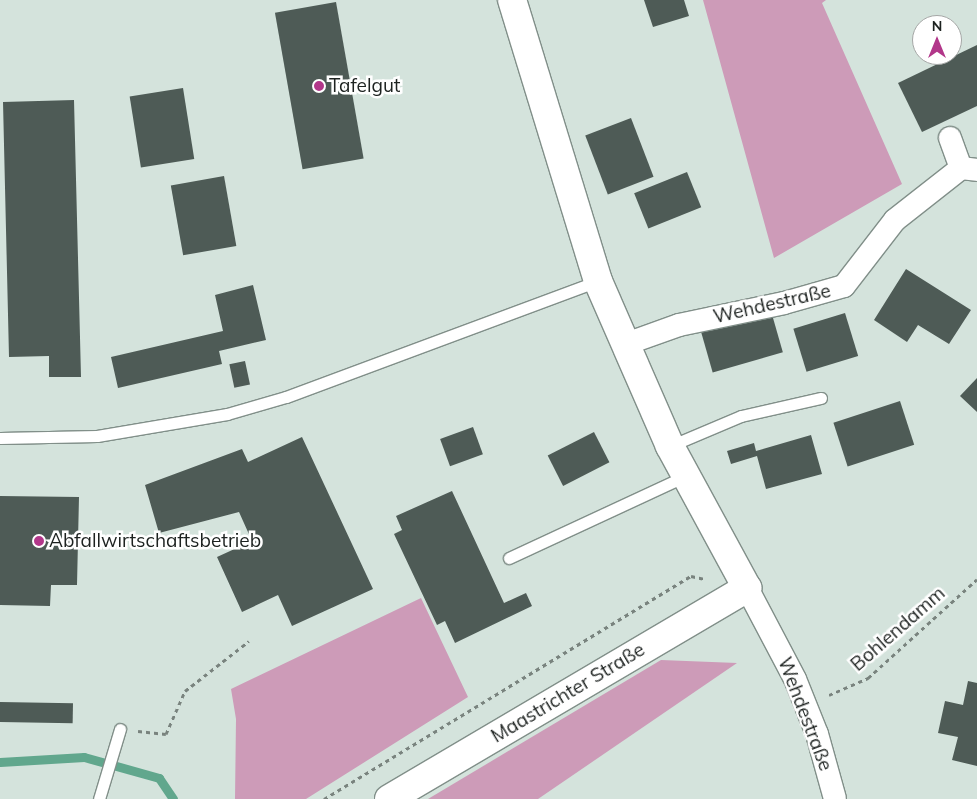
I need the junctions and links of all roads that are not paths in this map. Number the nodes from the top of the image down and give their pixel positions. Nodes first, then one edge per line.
1 (512, 0) edge
2 (950, 138) dead end
3 (969, 169) edge
4 (598, 281) junction
5 (626, 344) junction
6 (821, 398) dead end
7 (0, 438) edge
8 (670, 446) junction
9 (686, 476) junction
10 (509, 558) dead end
11 (747, 588) junction
12 (120, 729) road end
13 (99, 799) edge
14 (389, 799) edge
15 (835, 799) edge

1 - 4 street, Wehdestraße
2 - 3 street, Wehdestraße
3 - 5 street, Wehdestraße
4 - 5 street, Wehdestraße
4 - 7 lane
5 - 8 street, Wehdestraße
6 - 8 lane
8 - 9 street, Wehdestraße
9 - 10 lane
9 - 11 street, Wehdestraße
11 - 14 street, Maastrichter Straße
11 - 15 street, Wehdestraße
12 - 13 lane

